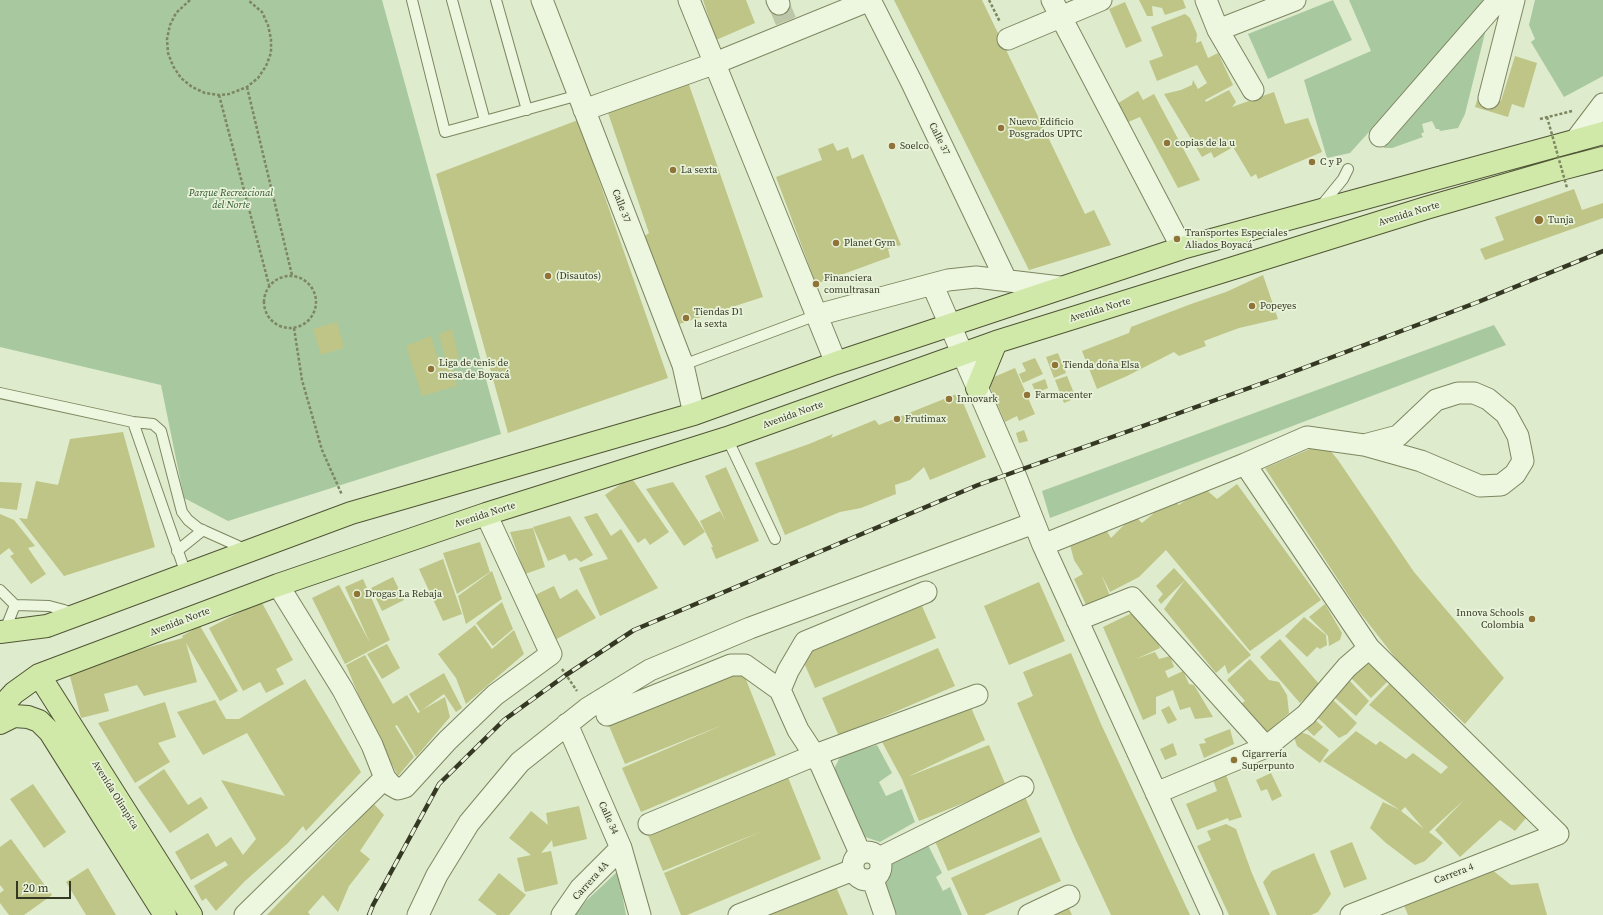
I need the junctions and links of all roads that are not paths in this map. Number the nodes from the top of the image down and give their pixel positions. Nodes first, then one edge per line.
1 (412, 0) edge
2 (452, 0) edge
3 (496, 0) edge
4 (542, 0) edge
5 (689, 0) edge
6 (870, 0) edge
7 (1101, 0) edge
8 (1206, 0) edge
9 (1294, 0) edge
10 (1502, 0) edge
11 (1514, 0) edge
12 (1057, 9) edge
13 (783, 14) edge
14 (1218, 30) junction
15 (1008, 39) dead end
16 (713, 64) junction
17 (1253, 90) dead end
18 (1489, 98) dead end
19 (582, 102) junction
20 (1603, 104) edge
21 (527, 110) junction
22 (485, 121) junction
23 (1603, 133) edge
24 (1380, 136) dead end
25 (1575, 141) junction
26 (1603, 158) edge
27 (1348, 169) dead end
28 (1316, 212) junction
29 (1182, 248) junction
30 (1006, 280) junction
31 (933, 286) junction
32 (1060, 287) junction
33 (818, 315) junction
34 (951, 325) junction
35 (996, 342) junction
36 (963, 354) junction
37 (836, 362) junction
38 (683, 365) junction
39 (976, 388) junction
40 (0, 393) edge
41 (694, 414) junction
42 (133, 422) junction
43 (727, 438) junction
44 (1364, 445) junction
45 (1245, 464) junction
46 (486, 514) junction
47 (1034, 523) junction
48 (203, 530) junction
49 (776, 539) dead end
50 (1043, 545) junction
51 (177, 551) junction
52 (249, 551) junction
53 (186, 574) junction
54 (278, 585) junction
55 (0, 590) edge
56 (926, 592) dead end
57 (75, 616) junction
58 (1077, 620) junction
59 (6, 622) edge
60 (1369, 648) junction
61 (39, 675) junction
62 (780, 690) junction
63 (976, 695) dead end
64 (0, 708) edge
65 (608, 715) dead end
66 (0, 723) edge
67 (567, 724) junction
68 (1266, 747) junction
69 (815, 755) junction
70 (385, 778) junction
71 (1023, 787) dead end
72 (1156, 793) junction
73 (648, 824) dead end
74 (621, 848) junction
75 (864, 860) junction
76 (1069, 896) dead end
77 (1389, 908) edge
78 (165, 915) edge
79 (191, 915) edge
80 (245, 915) edge
81 (418, 915) edge
82 (562, 915) edge
83 (640, 915) edge
84 (739, 915) edge
85 (886, 915) edge
86 (1029, 915) edge
87 (1212, 915) edge
88 (1350, 915) edge

1 - 22 lane
2 - 22 lane
3 - 21 lane
4 - 19 street, Calle 37
5 - 16 street
6 - 13 street
6 - 30 street, Calle 37
7 - 12 street
8 - 14 street
9 - 14 street
10 - 24 street
11 - 18 street
12 - 15 street
12 - 29 street
13 - 16 street
14 - 17 street
16 - 19 street
16 - 33 street
19 - 21 lane
19 - 38 street, Calle 37
20 - 25 street
21 - 22 lane
23 - 25 main road
25 - 28 main road
26 - 35 main road, Avenida Norte
27 - 28 lane
28 - 29 main road
29 - 32 main road
30 - 31 street
30 - 32 street
31 - 33 street
31 - 34 street
32 - 34 main road
33 - 37 street
33 - 38 lane
34 - 36 street
34 - 37 main road
35 - 36 main road, Avenida Norte
35 - 39 main road
36 - 39 street
36 - 43 main road, Avenida Norte
37 - 41 main road
38 - 41 street, Calle 37
39 - 47 street
40 - 42 lane
41 - 52 main road
42 - 48 lane
42 - 51 lane
43 - 46 main road, Avenida Norte
43 - 49 lane
44 - 44 street
44 - 45 street
45 - 50 street
45 - 60 street
46 - 54 main road, Avenida Norte
46 - 70 street
47 - 50 street
47 - 67 street
48 - 51 lane
48 - 52 lane
50 - 58 street
51 - 53 lane
52 - 53 main road
53 - 57 main road
54 - 61 main road, Avenida Norte
54 - 70 street
55 - 59 lane
56 - 62 street
57 - 59 main road
57 - 59 lane
58 - 68 street
58 - 72 street
60 - 68 street
60 - 77 street, Carrera 4
61 - 64 main road, Avenida Norte
61 - 79 main road, Avenida Olimpica
62 - 65 street
62 - 69 street
63 - 69 street
66 - 78 main road
67 - 74 street, Calle 34
67 - 81 street
68 - 72 street
69 - 73 street
69 - 75 street
70 - 80 street
71 - 75 street
72 - 87 street
74 - 82 street, Carrera 4A
74 - 83 street, Calle 34
75 - 84 street
75 - 85 street
76 - 86 street
77 - 88 street, Carrera 4

